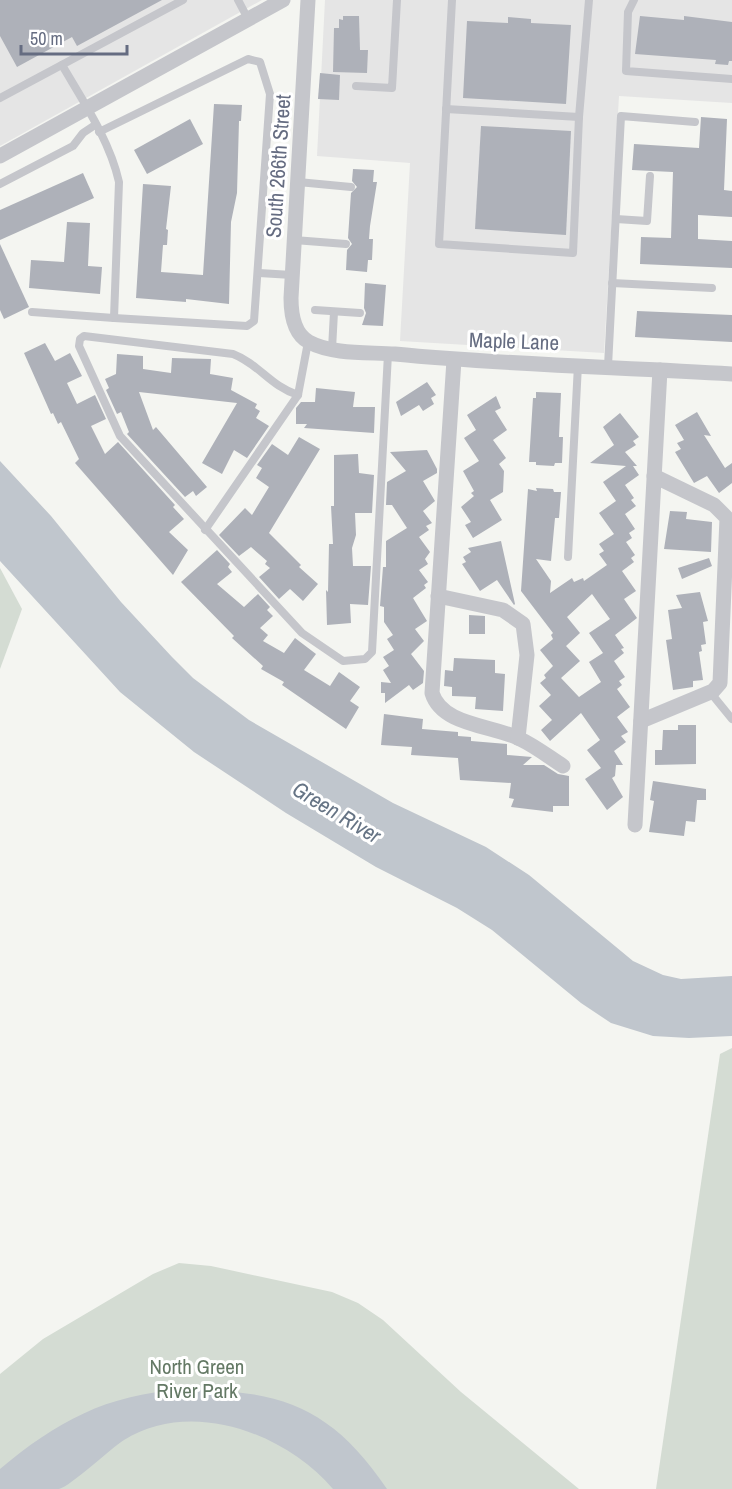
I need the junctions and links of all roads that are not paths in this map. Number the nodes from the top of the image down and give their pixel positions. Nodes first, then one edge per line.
1 (183, 0) edge
2 (238, 0) edge
3 (283, 0) edge
4 (308, 0) edge
5 (398, 0) edge
6 (452, 0) edge
7 (589, 0) edge
8 (634, 0) edge
9 (248, 19) junction
10 (62, 65) junction
11 (732, 79) edge
12 (356, 86) dead end
13 (0, 98) edge
14 (87, 107) junction
15 (446, 109) junction
16 (579, 117) junction
17 (694, 122) dead end
18 (97, 129) junction
19 (0, 156) edge
20 (650, 176) dead end
21 (298, 182) junction
22 (0, 184) edge
23 (351, 187) dead end
24 (616, 219) junction
25 (294, 240) junction
26 (346, 244) dead end
27 (259, 273) junction
28 (292, 274) junction
29 (612, 283) junction
30 (712, 288) dead end
31 (315, 310) dead end
32 (32, 312) dead end
33 (334, 312) junction
34 (360, 313) dead end
35 (114, 318) junction
36 (304, 337) junction
37 (332, 348) junction
38 (388, 354) junction
39 (454, 360) junction
40 (578, 365) junction
41 (608, 366) junction
42 (660, 369) junction
43 (732, 374) edge
44 (298, 395) junction
45 (654, 476) junction
46 (205, 530) junction
47 (568, 556) dead end
48 (438, 596) junction
49 (710, 692) junction
50 (732, 719) edge
51 (641, 721) junction
52 (518, 738) junction
53 (563, 766) dead end
54 (635, 825) dead end

1 - 10 lane
2 - 9 lane
3 - 9 street
4 - 21 street, South 266th Street
5 - 12 lane
6 - 15 lane
7 - 16 lane
8 - 11 lane
9 - 14 street
10 - 13 lane
10 - 14 lane
14 - 18 lane
14 - 19 street
15 - 16 lane
15 - 16 lane
17 - 24 lane
18 - 22 lane
18 - 27 lane
18 - 35 lane
20 - 24 lane
21 - 23 lane
21 - 25 street, South 266th Street
24 - 29 lane
25 - 26 lane
25 - 28 street, South 266th Street
27 - 28 lane
27 - 35 lane
28 - 36 street, South 266th Street
29 - 30 lane
29 - 41 lane
31 - 33 lane
32 - 35 lane
33 - 34 lane
33 - 37 lane
36 - 37 street, Maple Lane
36 - 44 lane
37 - 38 street, Maple Lane
38 - 39 street, Maple Lane
38 - 46 lane
39 - 40 street, Maple Lane
39 - 48 street
40 - 41 street, Maple Lane
40 - 47 lane
41 - 42 street, Maple Lane
42 - 43 street, Maple Lane
42 - 45 street
44 - 46 lane
44 - 46 lane
45 - 49 street
45 - 51 street
48 - 52 street
48 - 52 street
49 - 50 lane
49 - 51 street
51 - 54 street
52 - 53 street

